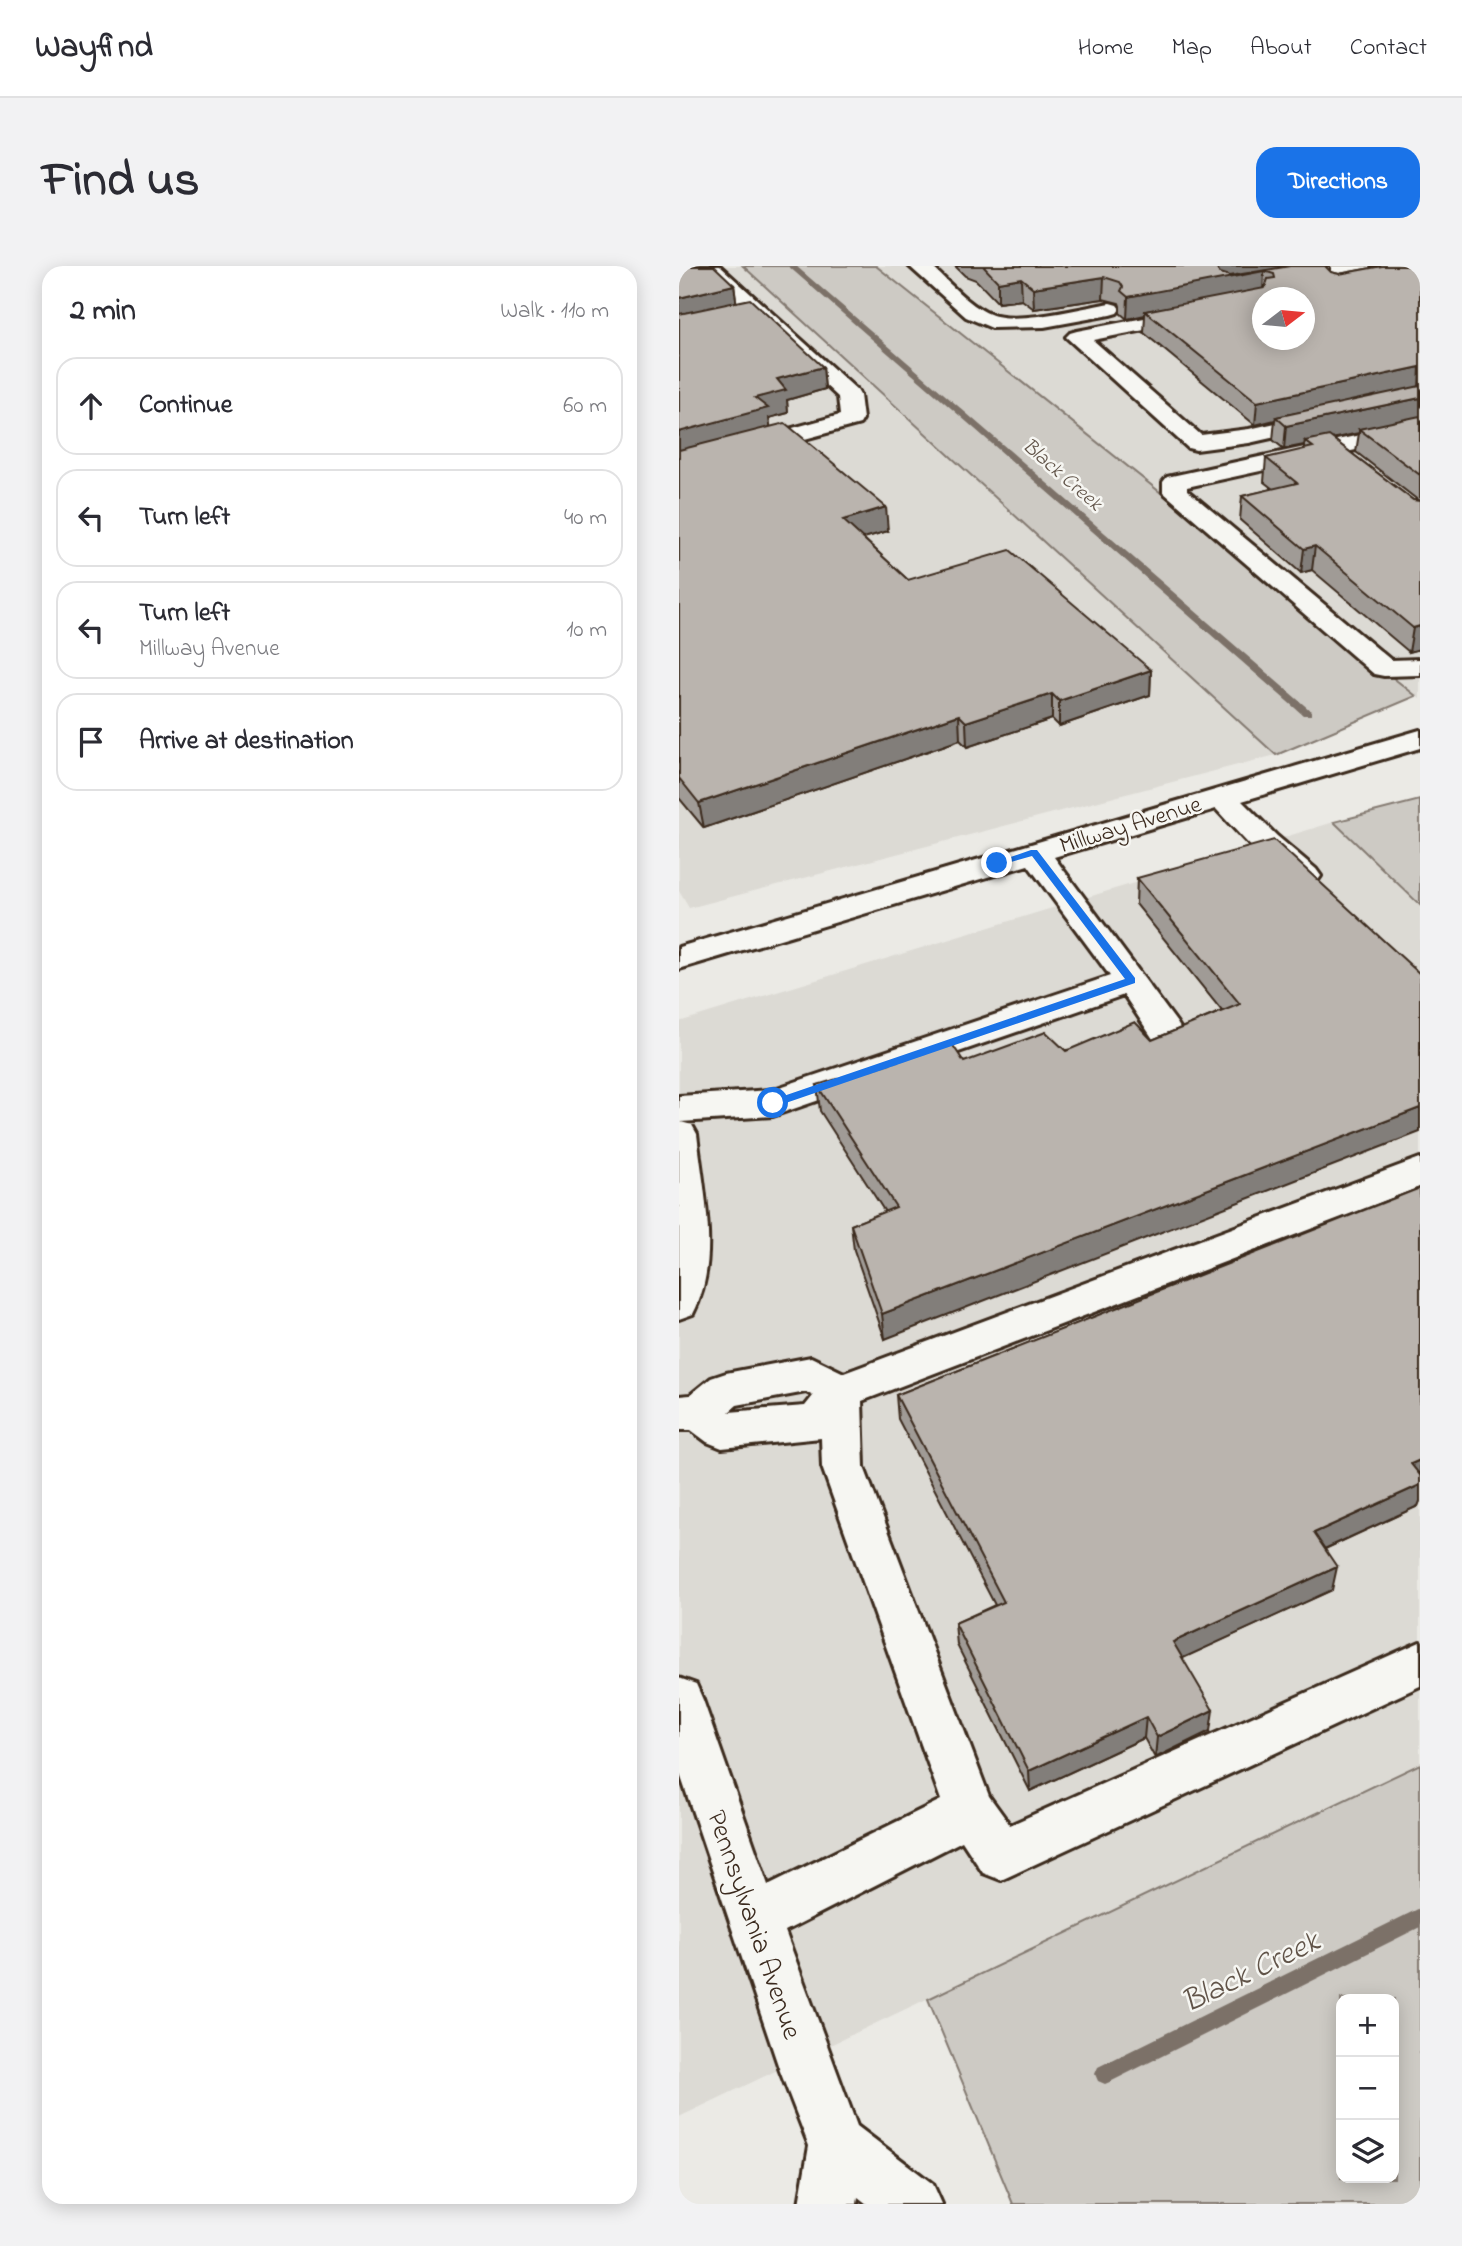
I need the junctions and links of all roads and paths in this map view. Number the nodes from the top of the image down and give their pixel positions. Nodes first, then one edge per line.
1 (708, 266) edge
2 (919, 266) edge
3 (1362, 266) edge
4 (1379, 279) edge
5 (1315, 292) edge
6 (1252, 303) edge
7 (757, 311) junction
8 (731, 317) edge
9 (1420, 398) edge
10 (1420, 429) edge
11 (679, 466) edge
12 (1420, 667) edge
13 (1420, 739) edge
14 (1221, 797) junction
15 (1034, 852) junction
16 (1327, 896) edge
17 (679, 958) edge
18 (1131, 981) junction
19 (1165, 1031) edge
20 (679, 1109) edge
21 (679, 1134) edge
22 (1420, 1172) edge
23 (679, 1303) edge
24 (841, 1392) junction
25 (689, 1412) edge
26 (1420, 1662) edge
27 (679, 1700) edge
28 (971, 1811) junction
29 (754, 1919) junction
30 (837, 2146) junction
31 (828, 2204) edge
32 (913, 2204) edge

1 - 7 street
2 - 3 street
4 - 5 street
6 - 9 street
7 - 8 street
7 - 11 street
10 - 12 street
13 - 14 street, Millway Avenue
14 - 15 street, Millway Avenue
14 - 16 street
15 - 17 street, Millway Avenue
15 - 18 street
18 - 19 street
18 - 20 street
21 - 23 street
22 - 24 street
24 - 25 street
24 - 28 street
26 - 28 street
27 - 29 street, Pennsylvania Avenue
28 - 29 street
29 - 30 street, Pennsylvania Avenue
30 - 31 street
30 - 32 street

